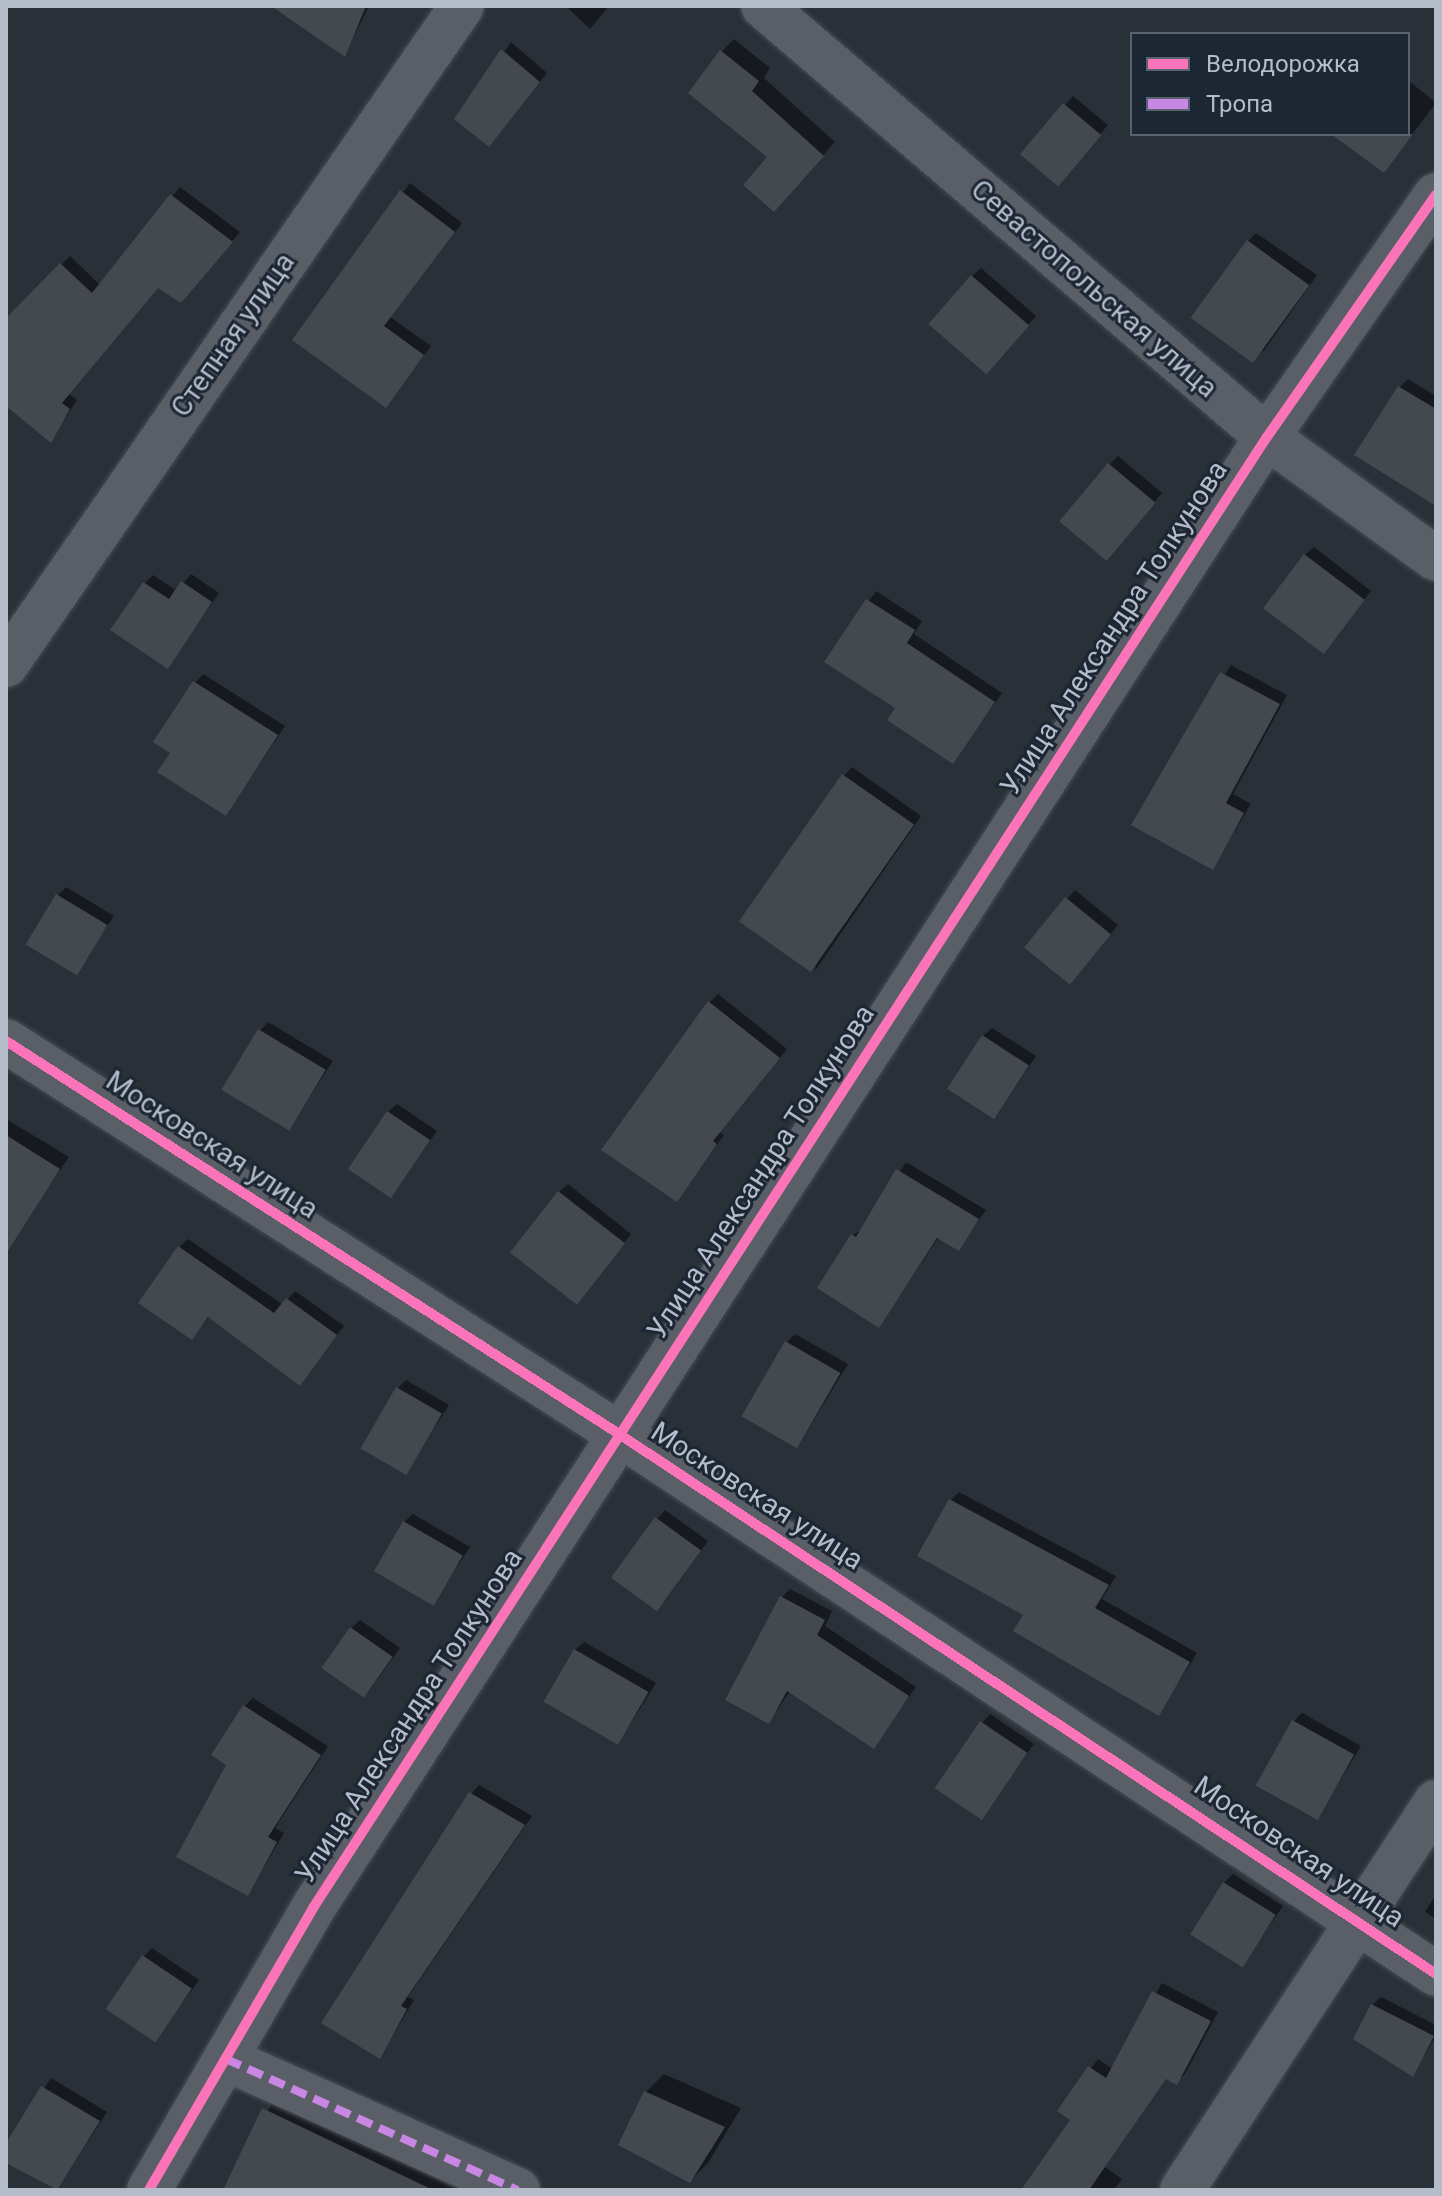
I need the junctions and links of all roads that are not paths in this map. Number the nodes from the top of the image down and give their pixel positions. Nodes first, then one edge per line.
1 (462, 6) edge
2 (763, 6) edge
3 (1436, 195) edge
4 (1267, 437) junction
5 (1436, 559) edge
6 (6, 665) edge
7 (6, 1041) edge
8 (619, 1434) junction
9 (1436, 1802) edge
10 (1359, 1918) junction
11 (1436, 1974) edge
12 (226, 2059) junction
13 (149, 2190) edge
14 (518, 2190) edge
15 (1182, 2190) edge

1 - 6 street, Степная улица
2 - 4 street, Севастопольская улица
3 - 4 street, Улица Александра Толкунова
4 - 5 street, Севастопольская улица
4 - 8 street, Улица Александра Толкунова
7 - 8 street, Московская улица
8 - 10 street, Московская улица
8 - 12 street, Улица Александра Толкунова
9 - 10 street
10 - 11 street, Московская улица
10 - 15 street
12 - 13 street, Улица Александра Толкунова
12 - 14 street

